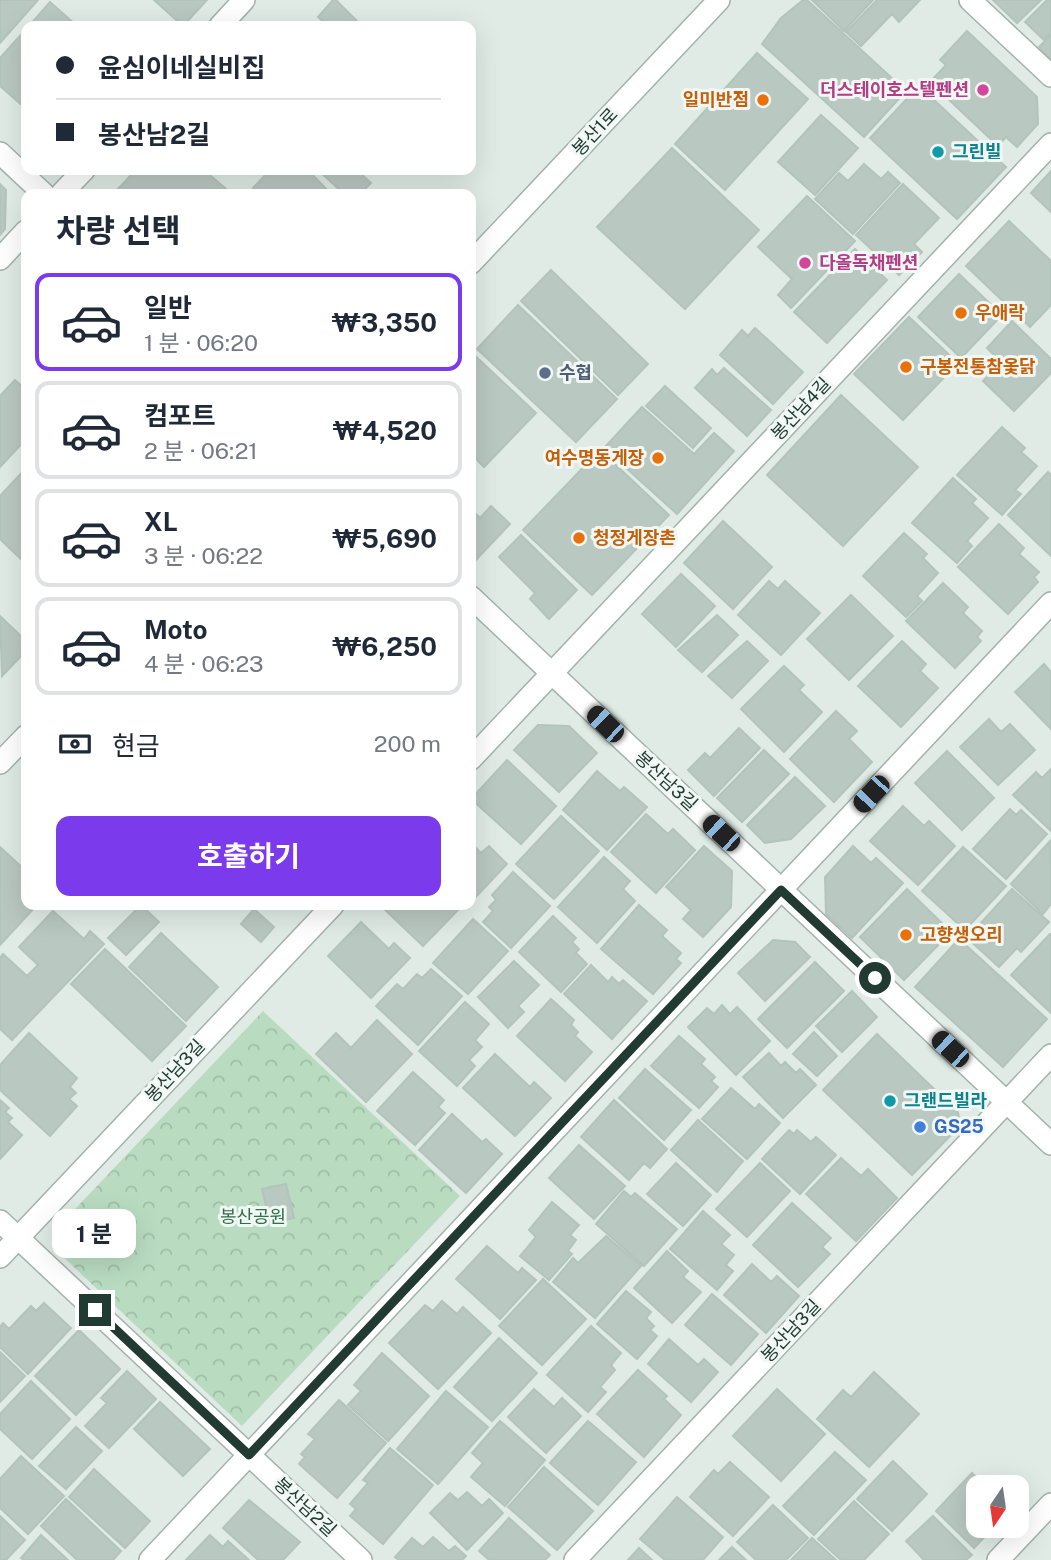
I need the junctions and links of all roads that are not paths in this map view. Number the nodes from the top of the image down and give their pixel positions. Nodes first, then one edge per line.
1 (244, 0) edge
2 (719, 0) edge
3 (971, 0) edge
4 (225, 21) edge
5 (1051, 76) edge
6 (1051, 145) edge
7 (0, 153) edge
8 (21, 173) edge
9 (24, 175) edge
10 (79, 175) edge
11 (39, 189) edge
12 (66, 189) edge
13 (21, 237) edge
14 (0, 259) edge
15 (476, 259) edge
16 (476, 602) edge
17 (1051, 603) edge
18 (551, 673) junction
19 (21, 741) edge
20 (476, 754) edge
21 (0, 763) edge
22 (781, 890) junction
23 (328, 910) edge
24 (1051, 1055) edge
25 (1007, 1102) junction
26 (1051, 1144) edge
27 (0, 1221) edge
28 (18, 1238) junction
29 (0, 1257) edge
30 (249, 1455) junction
31 (1051, 1504) edge
32 (150, 1560) edge
33 (361, 1560) edge
34 (575, 1560) edge
35 (998, 1560) edge

1 - 4 street
2 - 15 street, 봉산1로
3 - 5 street
6 - 18 street, 봉산남4길
7 - 8 street
9 - 11 street
10 - 12 street
13 - 14 street
16 - 18 street, 봉산남3길
17 - 22 street
18 - 20 street
18 - 22 street, 봉산남3길
19 - 21 street
22 - 25 street, 봉산남3길
22 - 30 street
23 - 28 street, 봉산남3길
24 - 25 street
25 - 26 street, 봉산남3길
25 - 34 street, 봉산남3길
27 - 28 street, 봉산남2길
28 - 29 street
28 - 30 street, 봉산남2길
30 - 32 street
30 - 33 street, 봉산남2길
31 - 35 street

